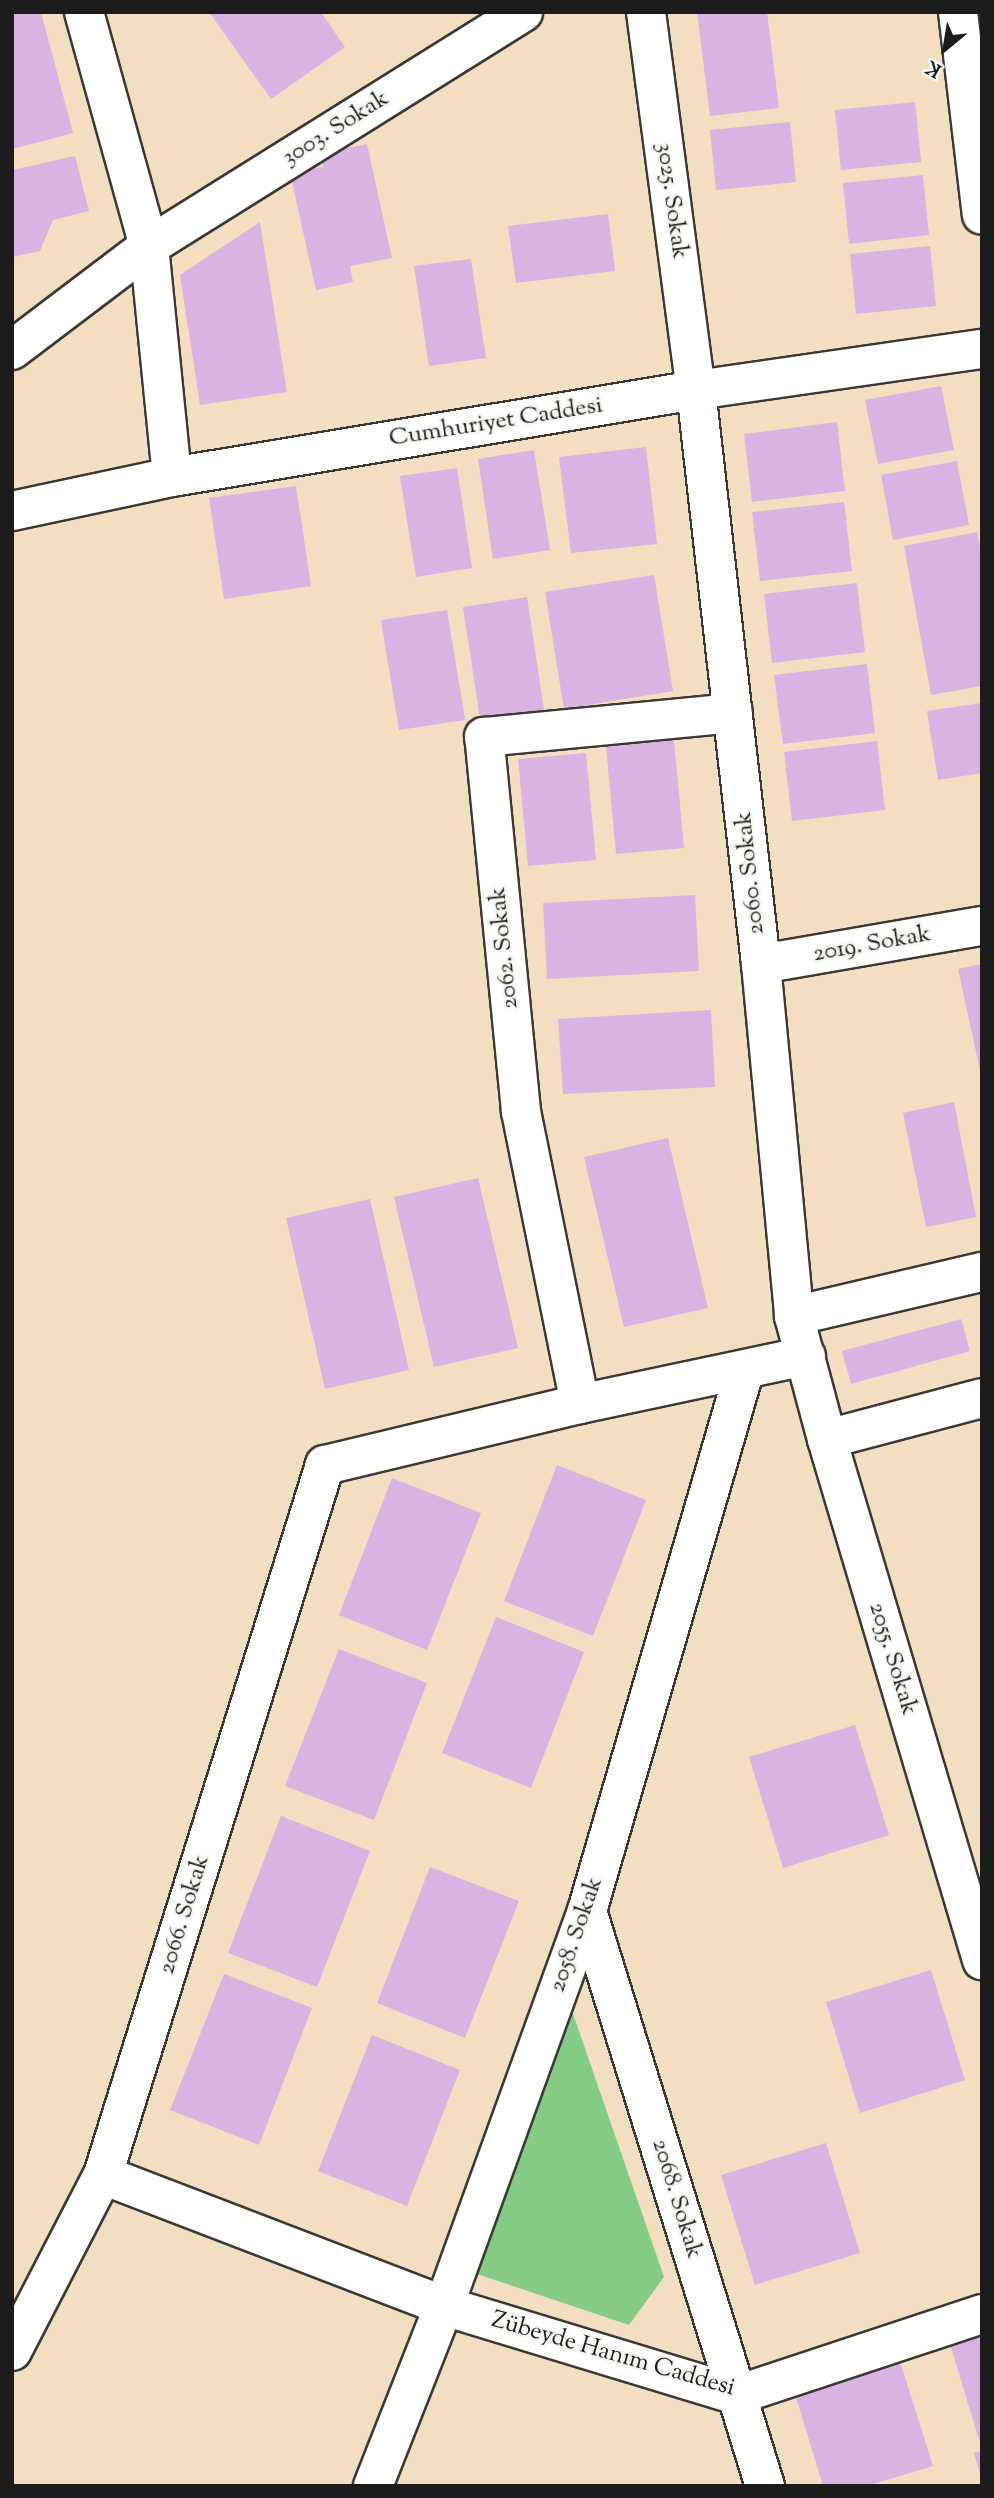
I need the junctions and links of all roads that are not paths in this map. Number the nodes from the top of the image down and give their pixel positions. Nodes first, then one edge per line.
1 (84, 12) edge
2 (523, 12) edge
3 (646, 12) edge
4 (958, 12) edge
5 (975, 87) edge
6 (982, 215) edge
7 (149, 246) junction
8 (982, 349) edge
9 (12, 350) edge
10 (696, 390) junction
11 (172, 477) junction
12 (12, 511) edge
13 (733, 713) junction
14 (982, 926) edge
15 (761, 964) junction
16 (982, 1272) edge
17 (794, 1316) junction
18 (806, 1356) junction
19 (744, 1372) junction
20 (982, 1398) edge
21 (580, 1404) junction
22 (827, 1439) junction
23 (587, 1911) junction
24 (982, 1960) edge
25 (103, 2175) junction
26 (444, 2306) junction
27 (982, 2314) edge
28 (12, 2351) edge
29 (737, 2395) junction
30 (373, 2486) edge
31 (765, 2486) edge

1 - 7 street
2 - 7 street, 3003. Sokak
3 - 10 street, 3025. Sokak
4 - 5 street
5 - 6 street
7 - 9 street, 3003. Sokak
7 - 11 street
8 - 10 street, Cumhuriyet Caddesi
10 - 11 street, Cumhuriyet Caddesi
10 - 13 street, 2060. Sokak
11 - 12 street, Cumhuriyet Caddesi
13 - 15 street, 2060. Sokak
13 - 21 street, 2062. Sokak
14 - 15 street, 2019. Sokak
15 - 17 street, 2060. Sokak
16 - 17 street
17 - 18 street, 2060. Sokak
18 - 19 street
18 - 22 street, 2055. Sokak
19 - 21 street
19 - 23 street, 2058. Sokak
20 - 22 street
21 - 25 street, 2066. Sokak
22 - 24 street, 2055. Sokak
23 - 26 street, 2058. Sokak
23 - 29 street, 2068. Sokak
25 - 26 street, Zübeyde Hanım Caddesi
25 - 28 street, 2066. Sokak
26 - 29 street, Zübeyde Hanım Caddesi
26 - 30 street, 2058. Sokak
27 - 29 street, Zübeyde Hanım Caddesi
29 - 31 street, 2068. Sokak

